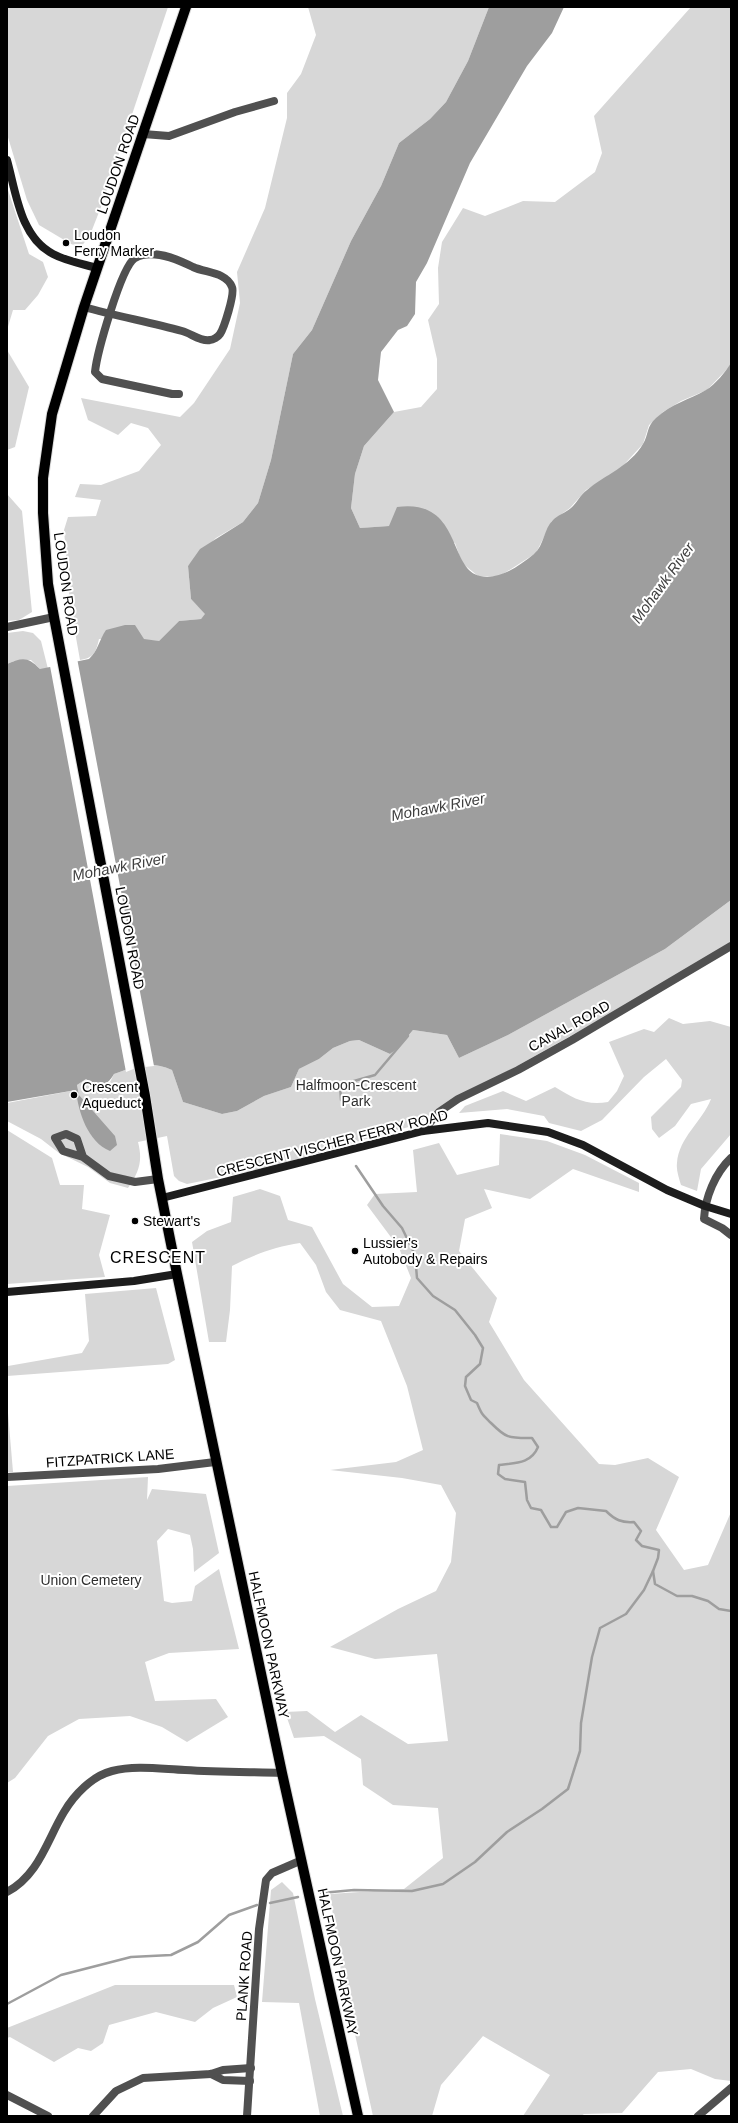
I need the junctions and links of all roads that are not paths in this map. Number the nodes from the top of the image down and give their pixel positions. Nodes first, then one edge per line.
1 (186, 7) edge
2 (274, 101) dead end
3 (143, 134) junction
4 (7, 160) edge
5 (97, 268) junction
6 (84, 306) junction
7 (111, 313) junction
8 (179, 394) dead end
9 (54, 617) junction
10 (7, 627) edge
11 (731, 946) edge
12 (423, 1131) junction
13 (84, 1157) dead end
14 (731, 1158) edge
15 (158, 1179) junction
16 (162, 1198) junction
17 (705, 1206) junction
18 (731, 1214) edge
19 (731, 1235) edge
20 (177, 1274) junction
21 (7, 1292) edge
22 (215, 1462) junction
23 (7, 1477) edge
24 (282, 1773) junction
25 (302, 1860) junction
26 (7, 1892) edge
27 (250, 2068) junction
28 (211, 2074) junction
29 (250, 2081) junction
30 (731, 2088) edge
31 (7, 2095) edge
32 (48, 2116) edge
33 (93, 2116) edge
34 (247, 2116) edge
35 (358, 2116) edge
36 (698, 2116) edge

1 - 3 main road, LOUDON ROAD
2 - 3 street
3 - 5 main road, LOUDON ROAD
4 - 5 main road
5 - 6 main road, LOUDON ROAD
6 - 7 street
6 - 9 main road, LOUDON ROAD
7 - 7 street
7 - 8 street
9 - 10 street
9 - 15 main road, LOUDON ROAD
11 - 12 street, CANAL ROAD
12 - 16 main road, CRESCENT VISCHER FERRY ROAD
12 - 17 main road, CRESCENT VISCHER FERRY ROAD
13 - 15 street
14 - 17 street
15 - 16 main road, HALFMOON PARKWAY
16 - 20 main road, HALFMOON PARKWAY
17 - 18 main road, CRESCENT VISCHER FERRY ROAD
17 - 19 street
20 - 21 main road
20 - 22 main road, HALFMOON PARKWAY
22 - 23 street, FITZPATRICK LANE
22 - 24 main road, HALFMOON PARKWAY
24 - 25 main road, HALFMOON PARKWAY
24 - 26 street
25 - 27 street, PLANK ROAD
25 - 35 main road, HALFMOON PARKWAY
27 - 28 street
27 - 29 street, PLANK ROAD
28 - 29 street
28 - 33 street
29 - 34 street, PLANK ROAD
30 - 36 street
31 - 32 street

